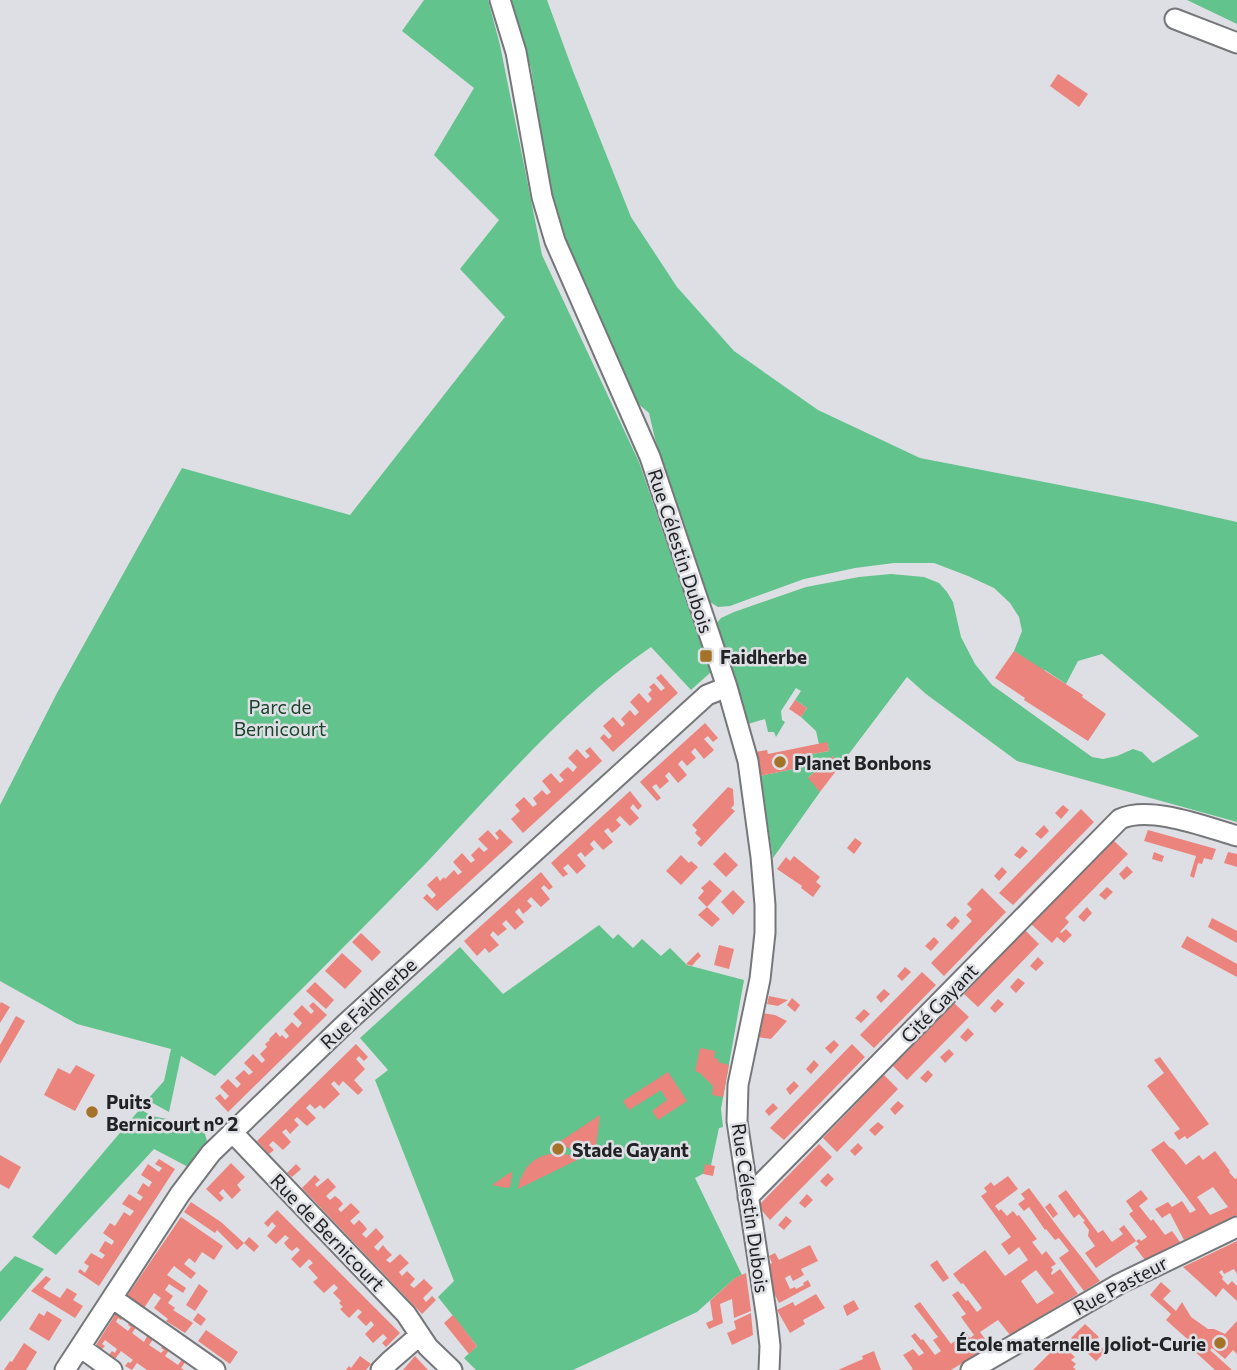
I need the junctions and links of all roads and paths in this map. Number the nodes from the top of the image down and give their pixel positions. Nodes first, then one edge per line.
1 (500, 0) edge
2 (1175, 19) dead end
3 (1237, 43) edge
4 (727, 687) junction
5 (1237, 836) edge
6 (232, 1132) junction
7 (748, 1197) junction
8 (1237, 1227) edge
9 (112, 1298) junction
10 (420, 1335) junction
11 (80, 1347) junction
12 (209, 1368) edge
13 (65, 1370) edge
14 (113, 1370) edge
15 (381, 1370) edge
16 (452, 1370) edge
17 (769, 1370) edge
18 (971, 1370) edge

1 - 4 street, Rue Célestin Dubois
2 - 3 street
4 - 6 street, Rue Faidherbe
4 - 7 street, Rue Célestin Dubois
5 - 7 street, Cité Gayant
6 - 9 street, Rue Faidherbe
6 - 10 street, Rue de Bernicourt
7 - 17 street, Rue Célestin Dubois
8 - 18 street, Rue Pasteur
9 - 11 street, Rue Faidherbe
9 - 12 street
10 - 15 street
10 - 16 street, Rue de Bernicourt
11 - 13 street, Rue Faidherbe
11 - 14 street

